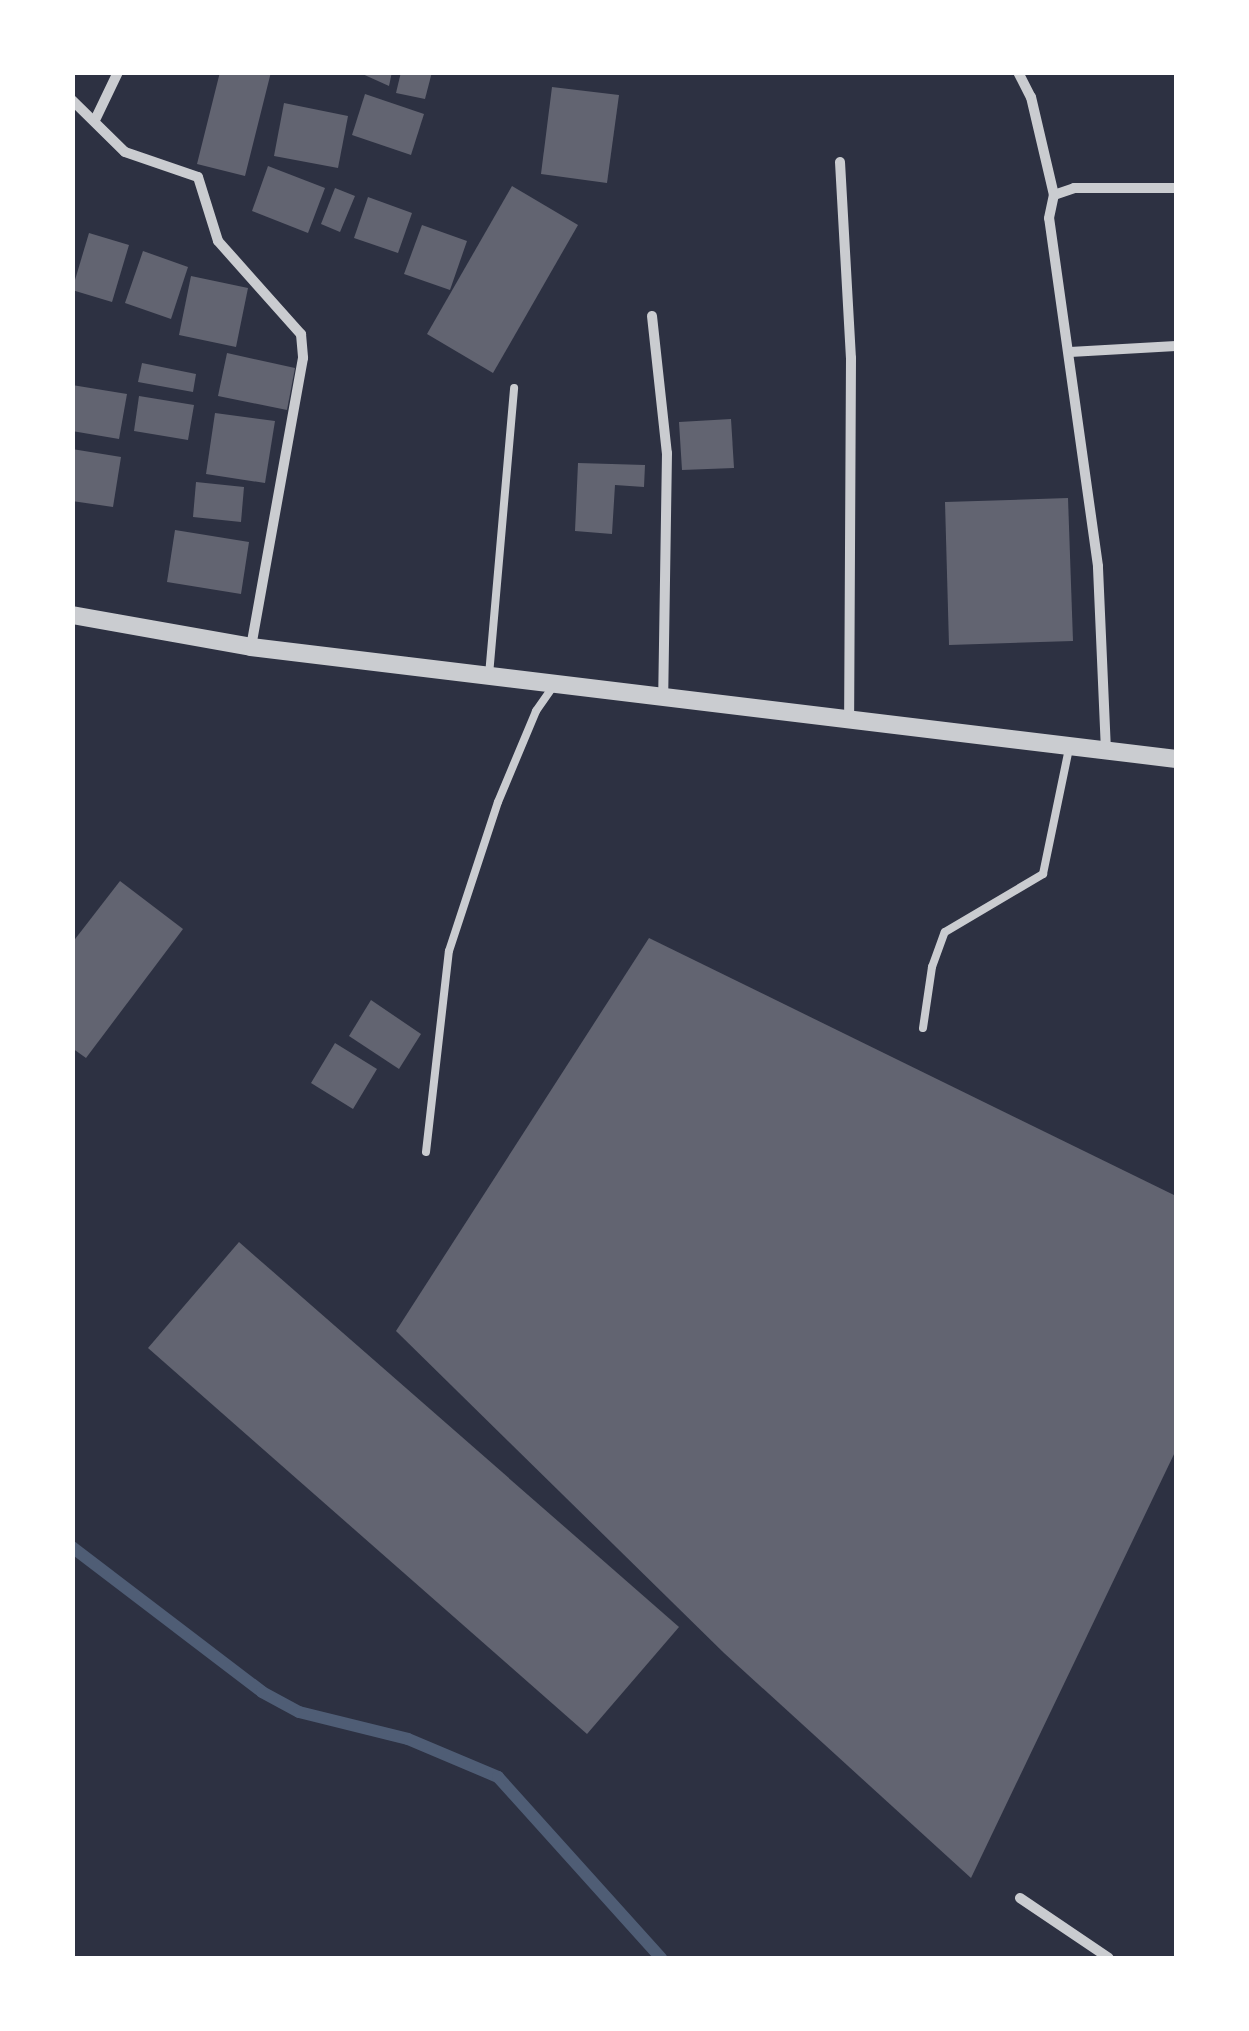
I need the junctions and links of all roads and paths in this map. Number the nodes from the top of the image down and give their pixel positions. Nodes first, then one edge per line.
1 (118, 72) edge
2 (1018, 72) edge
3 (72, 100) edge
4 (96, 118) junction
5 (840, 162) dead end
6 (1176, 188) edge
7 (1054, 195) junction
8 (652, 316) dead end
9 (1176, 346) edge
10 (1070, 352) junction
11 (514, 388) dead end
12 (72, 616) edge
13 (251, 647) junction
14 (489, 676) junction
15 (556, 681) junction
16 (663, 695) junction
17 (849, 716) junction
18 (1069, 748) junction
19 (1106, 752) junction
20 (1176, 760) edge
21 (923, 1028) dead end
22 (426, 1152) dead end
23 (1020, 1898) dead end
24 (1109, 1958) edge

1 - 4 street
2 - 7 street
3 - 4 street
4 - 13 street
5 - 17 street
6 - 7 street
7 - 10 street
8 - 16 street
9 - 10 street
10 - 19 street
11 - 14 lane
12 - 13 street
13 - 14 street
14 - 15 street
15 - 16 street
15 - 22 lane
16 - 17 street
17 - 18 street
18 - 19 street
18 - 21 lane
19 - 20 street
23 - 24 street

